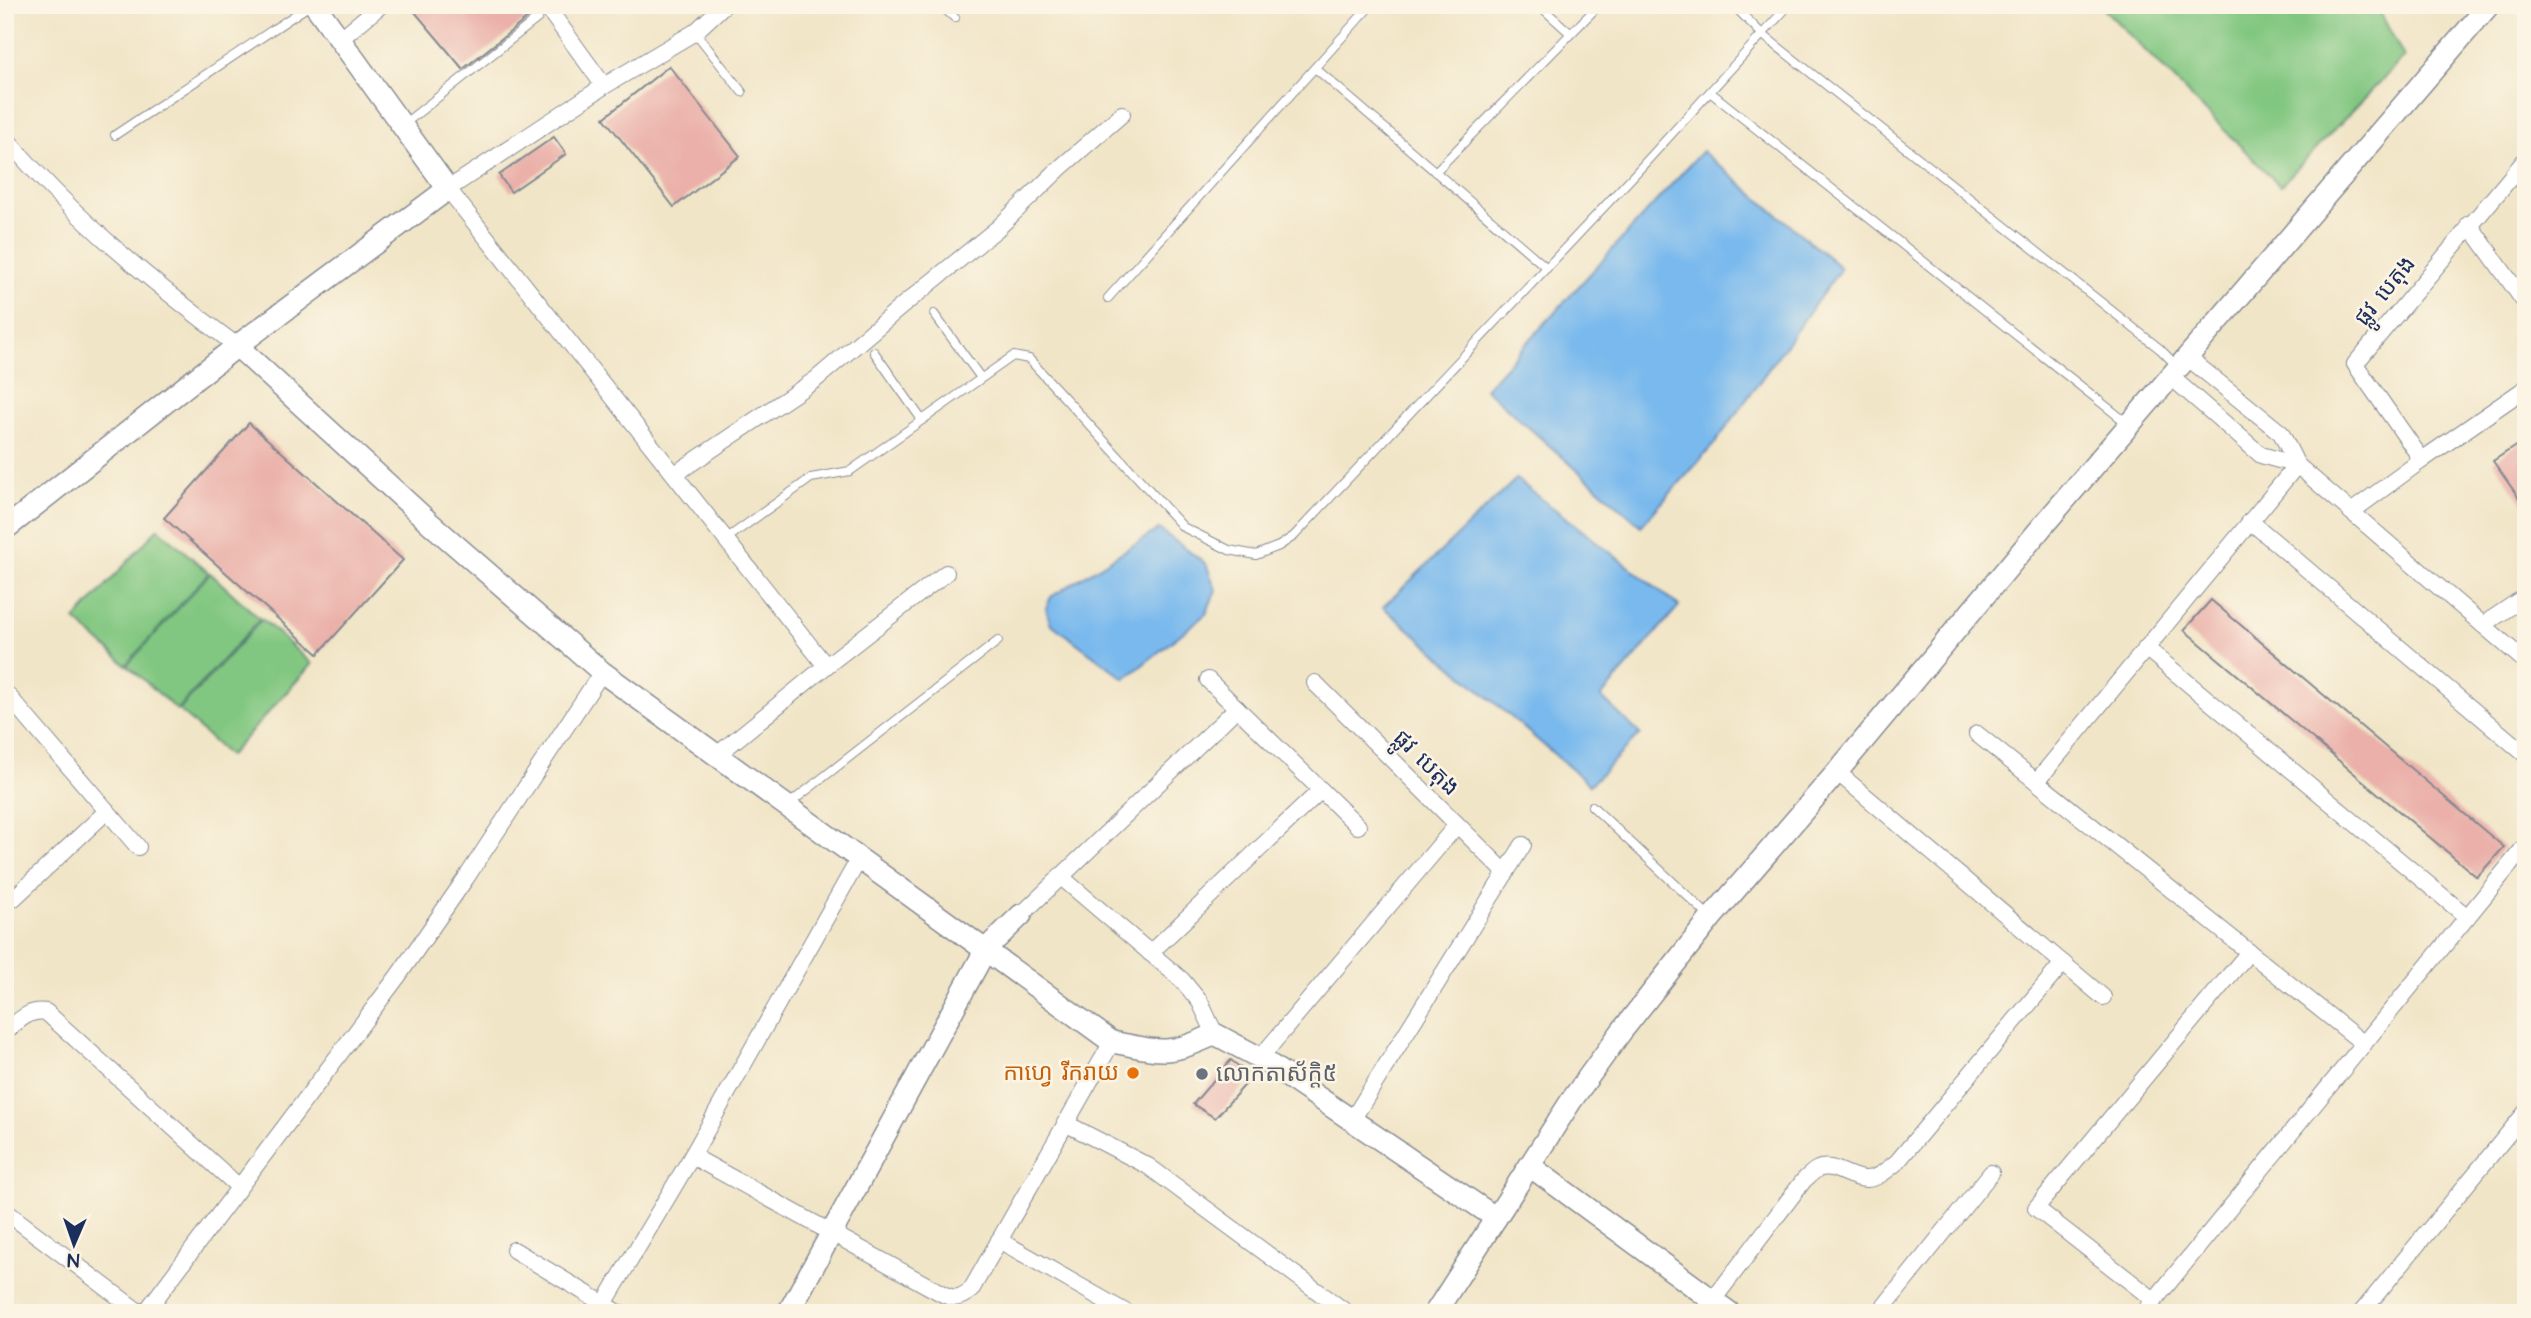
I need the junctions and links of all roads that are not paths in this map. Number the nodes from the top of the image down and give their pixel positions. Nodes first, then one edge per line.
1 (312, 5) edge
2 (381, 5) edge
3 (724, 5) edge
4 (940, 5) edge
5 (1371, 5) edge
6 (1539, 5) edge
7 (1599, 5) edge
8 (1733, 5) edge
9 (1788, 5) edge
10 (2489, 5) edge
11 (544, 14) joint
12 (955, 18) dead end
13 (695, 32) junction
14 (1570, 33) junction
15 (1763, 35) junction
16 (340, 39) junction
17 (1315, 68) junction
18 (604, 86) junction
19 (742, 92) dead end
20 (1710, 92) junction
21 (1122, 114) dead end
22 (402, 126) junction
23 (115, 135) dead end
24 (5, 137) edge
25 (2526, 159) edge
26 (1435, 172) junction
27 (448, 189) junction
28 (2469, 224) junction
29 (1547, 268) junction
30 (1108, 298) dead end
31 (2526, 304) edge
32 (934, 314) dead end
33 (237, 346) junction
34 (874, 352) dead end
35 (2178, 367) junction
36 (981, 378) junction
37 (2526, 388) edge
38 (922, 420) junction
39 (2129, 424) junction
40 (2422, 460) junction
41 (2297, 465) junction
42 (675, 474) junction
43 (2351, 512) junction
44 (2250, 521) junction
45 (5, 529) edge
46 (726, 539) junction
47 (946, 573) dead end
48 (2526, 596) edge
49 (2483, 625) junction
50 (998, 641) dead end
51 (2146, 648) junction
52 (2526, 662) edge
53 (826, 666) junction
54 (602, 672) junction
55 (1208, 680) dead end
56 (1315, 683) dead end
57 (5, 692) edge
58 (1237, 708) junction
59 (1978, 734) dead end
60 (716, 755) junction
61 (2526, 755) edge
62 (1837, 772) junction
63 (2036, 781) junction
64 (1321, 790) junction
65 (787, 806) junction
66 (1592, 806) dead end
67 (107, 811) junction
68 (1358, 826) dead end
69 (1456, 826) junction
70 (1523, 845) dead end
71 (2526, 845) edge
72 (138, 847) dead end
73 (859, 859) junction
74 (1506, 873) junction
75 (1060, 876) junction
76 (5, 899) edge
77 (1021, 915) joint
78 (2467, 917) junction
79 (1711, 918) junction
80 (986, 949) junction
81 (2249, 952) junction
82 (1150, 953) junction
83 (2063, 963) junction
84 (2103, 997) dead end
85 (5, 1032) edge
86 (1215, 1034) junction
87 (1112, 1042) junction
88 (2364, 1044) junction
89 (1260, 1058) junction
90 (2526, 1112) edge
91 (1352, 1120) junction
92 (1065, 1123) junction
93 (692, 1156) junction
94 (1530, 1166) junction
95 (1991, 1173) dead end
96 (239, 1187) junction
97 (5, 1211) edge
98 (1496, 1218) junction
99 (830, 1232) junction
100 (999, 1240) junction
101 (514, 1250) dead end
102 (604, 1304) junction
103 (2149, 1306) edge
104 (1721, 1308) edge
105 (143, 1313) edge
106 (619, 1313) edge
107 (788, 1313) edge
108 (1127, 1313) edge
109 (1347, 1313) edge
110 (1436, 1313) edge
111 (1879, 1313) edge
112 (2361, 1313) edge

1 - 16 street
1 - 23 lane
2 - 16 street
3 - 13 street
4 - 12 lane
5 - 17 lane
6 - 14 lane
7 - 14 lane
8 - 15 lane
9 - 15 lane
10 - 35 street
11 - 18 street
11 - 22 lane
13 - 18 street
13 - 19 lane
14 - 26 lane
15 - 20 lane
15 - 35 lane
16 - 22 street
17 - 26 lane
17 - 30 lane
18 - 27 street
20 - 29 lane
20 - 39 lane
21 - 42 street
22 - 27 street
24 - 33 street
25 - 28 street, ផ្លូវ បេតុង
26 - 29 lane
27 - 33 street
27 - 42 street
28 - 31 street
28 - 40 street, ផ្លូវ បេតុង
29 - 36 lane
32 - 36 lane
33 - 45 street
33 - 54 street
34 - 38 lane
35 - 39 street
35 - 41 street
35 - 41 street
36 - 38 lane
37 - 40 street
38 - 46 lane
39 - 62 street
40 - 43 street
41 - 43 street
41 - 44 street
42 - 46 street
43 - 49 street
44 - 51 street
44 - 61 street
46 - 53 street
47 - 53 street
48 - 49 street
49 - 52 street
50 - 65 lane
51 - 63 street
51 - 78 street
53 - 60 street
54 - 60 street
54 - 96 street
55 - 58 street
56 - 69 street, ផ្លូវ បេតុង
57 - 67 street
58 - 64 street
58 - 75 street
59 - 63 street
60 - 65 street
62 - 79 street
62 - 83 street
63 - 81 street
64 - 68 street
64 - 82 street
65 - 73 street
66 - 79 lane
67 - 72 street
67 - 76 street
69 - 74 street, ផ្លូវ បេតុង
69 - 89 street
70 - 74 street
71 - 78 street
73 - 80 street
73 - 93 street
74 - 91 street
75 - 77 street
75 - 82 street
77 - 80 street
78 - 88 street
79 - 94 street
80 - 87 street
80 - 99 street
81 - 88 street
81 - 103 street
82 - 86 street
83 - 84 street
83 - 104 street
85 - 96 street
86 - 87 street
86 - 89 street
87 - 92 street
88 - 103 street
89 - 91 street
90 - 112 street
91 - 98 street
92 - 100 street
92 - 109 street
93 - 99 street
93 - 102 street
94 - 98 street
94 - 104 street
95 - 111 street
96 - 105 street
97 - 105 street
98 - 110 street
99 - 100 street
99 - 107 street
100 - 108 street
101 - 102 street
102 - 106 street

